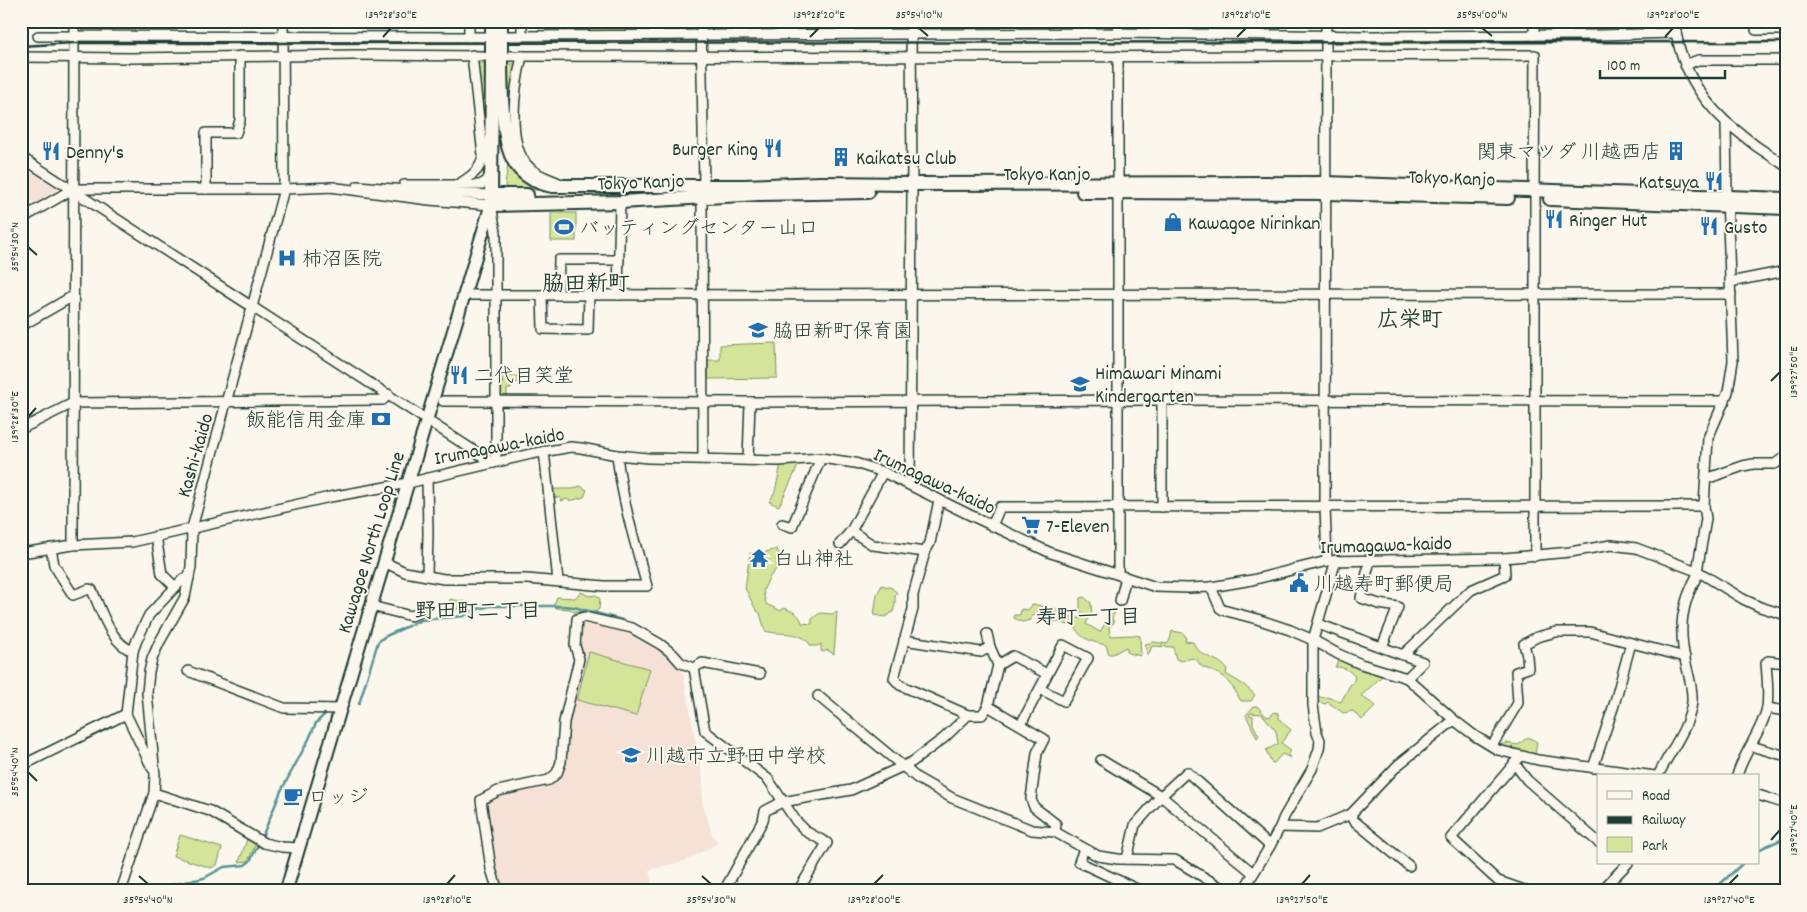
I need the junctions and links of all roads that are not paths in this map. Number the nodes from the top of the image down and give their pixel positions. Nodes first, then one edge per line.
1 (74, 21) edge
2 (283, 21) edge
3 (469, 21) edge
4 (492, 21) edge
5 (501, 21) edge
6 (522, 21) edge
7 (701, 21) edge
8 (911, 21) edge
9 (1118, 21) edge
10 (1326, 21) edge
11 (1534, 21) edge
12 (1675, 21) edge
13 (1683, 21) edge
14 (1756, 21) edge
15 (1786, 30) edge
16 (1118, 33) junction
17 (1676, 33) junction
18 (522, 35) junction
19 (700, 35) junction
20 (911, 35) junction
21 (1325, 35) junction
22 (1534, 35) junction
23 (38, 36) dead end
24 (74, 36) junction
25 (283, 36) junction
26 (469, 37) junction
27 (497, 47) junction
28 (472, 55) junction
29 (1326, 55) junction
30 (240, 56) junction
31 (283, 56) junction
32 (522, 56) junction
33 (701, 56) junction
34 (1118, 56) junction
35 (21, 57) edge
36 (74, 57) junction
37 (911, 57) junction
38 (1786, 60) edge
39 (1686, 65) junction
40 (501, 89) junction
41 (1726, 122) junction
42 (21, 157) edge
43 (1786, 166) edge
44 (491, 172) junction
45 (459, 184) junction
46 (346, 185) junction
47 (567, 186) junction
48 (744, 186) junction
49 (330, 188) junction
50 (912, 188) junction
51 (1118, 188) junction
52 (1326, 188) junction
53 (73, 189) junction
54 (206, 189) junction
55 (284, 189) junction
56 (703, 191) junction
57 (1534, 194) junction
58 (493, 198) junction
59 (1786, 198) edge
60 (1727, 201) junction
61 (620, 202) junction
62 (1786, 208) edge
63 (21, 219) edge
64 (619, 260) junction
65 (1786, 271) edge
66 (1730, 282) junction
67 (589, 294) junction
68 (1118, 294) junction
69 (1535, 294) junction
70 (1731, 294) junction
71 (465, 295) junction
72 (497, 295) junction
73 (542, 295) junction
74 (558, 295) junction
75 (618, 295) junction
76 (702, 295) junction
77 (911, 295) junction
78 (1326, 295) junction
79 (73, 296) junction
80 (252, 307) junction
81 (21, 326) edge
82 (388, 394) junction
83 (1162, 400) junction
84 (1534, 400) junction
85 (443, 401) dead end
86 (911, 401) junction
87 (1118, 401) junction
88 (1326, 401) junction
89 (1724, 401) junction
90 (227, 402) junction
91 (702, 402) junction
92 (750, 402) junction
93 (73, 403) junction
94 (497, 403) junction
95 (426, 420) junction
96 (21, 429) edge
97 (544, 451) junction
98 (617, 455) junction
99 (1786, 456) edge
100 (821, 458) junction
101 (703, 459) junction
102 (748, 460) junction
103 (493, 462) junction
104 (883, 472) junction
105 (427, 478) junction
106 (1706, 479) junction
107 (408, 483) junction
108 (910, 485) junction
109 (939, 500) junction
110 (1325, 506) junction
111 (1535, 506) junction
112 (1704, 506) junction
113 (1118, 507) junction
114 (1162, 507) junction
115 (782, 524) dead end
116 (992, 526) junction
117 (192, 528) junction
118 (851, 531) junction
119 (156, 536) junction
120 (840, 544) dead end
121 (73, 545) junction
122 (51, 548) junction
123 (925, 552) junction
124 (21, 553) edge
125 (1535, 556) junction
126 (1504, 558) junction
127 (1370, 560) junction
128 (1331, 561) junction
129 (384, 562) junction
130 (1698, 571) junction
131 (427, 576) junction
132 (1122, 576) junction
133 (189, 578) junction
134 (558, 581) junction
135 (1211, 586) junction
136 (175, 587) junction
137 (1120, 601) dead end
138 (371, 606) junction
139 (421, 612) dead end
140 (1786, 615) edge
141 (1318, 624) junction
142 (988, 634) dead end
143 (904, 640) junction
144 (1313, 640) junction
145 (1631, 642) junction
146 (990, 647) junction
147 (1382, 647) junction
148 (134, 651) junction
149 (1403, 655) junction
150 (1685, 658) junction
151 (1786, 663) edge
152 (998, 665) junction
153 (694, 668) junction
154 (188, 671) dead end
155 (760, 674) dead end
156 (1047, 674) junction
157 (1407, 678) junction
158 (1040, 688) junction
159 (818, 696) dead end
160 (988, 706) junction
161 (1767, 708) junction
162 (340, 710) junction
163 (1786, 711) edge
164 (126, 714) junction
165 (968, 715) junction
166 (1454, 720) junction
167 (1021, 724) junction
168 (1492, 746) junction
169 (1751, 746) junction
170 (1786, 756) edge
171 (1101, 760) dead end
172 (1517, 760) junction
173 (21, 766) edge
174 (901, 766) junction
175 (1593, 768) junction
176 (1641, 774) edge
177 (1658, 774) edge
178 (1738, 774) edge
179 (155, 775) junction
180 (154, 793) junction
181 (1161, 796) junction
182 (1760, 796) edge
183 (782, 802) junction
184 (1786, 804) edge
185 (1351, 814) junction
186 (1280, 827) junction
187 (1055, 832) junction
188 (1597, 841) edge
189 (1270, 846) junction
190 (299, 848) junction
191 (1084, 849) junction
192 (1127, 859) junction
193 (1626, 864) edge
194 (1409, 866) dead end
195 (1252, 873) junction
196 (121, 891) edge
197 (286, 891) edge
198 (498, 891) edge
199 (724, 891) edge
200 (801, 891) edge
201 (1141, 891) edge
202 (1227, 891) edge
203 (1243, 891) edge
204 (1527, 891) edge
205 (1601, 891) edge

1 - 24 street
2 - 25 street, Kashi-kaido
3 - 26 street
4 - 27 highway, Tokyo Kanjo
5 - 27 highway, Tokyo Kanjo
6 - 18 street
7 - 19 street
8 - 20 street
9 - 16 street
10 - 21 street
11 - 22 street
12 - 13 street
12 - 17 street
14 - 15 street
16 - 20 street
16 - 21 street
17 - 22 street
17 - 39 street
18 - 19 street
18 - 27 street
19 - 20 street
19 - 33 street
20 - 37 street
21 - 22 street
21 - 29 street
23 - 24 street
24 - 25 street
24 - 36 street
25 - 26 street
25 - 31 street, Kashi-kaido
26 - 27 street
27 - 28 street
27 - 32 street
27 - 40 highway, Tokyo Kanjo
27 - 44 highway, Tokyo Kanjo
28 - 31 street
28 - 45 street
29 - 34 street
29 - 52 street
29 - 57 street
30 - 31 street
30 - 36 street
30 - 54 street
31 - 55 street, Kashi-kaido
32 - 33 street
32 - 47 street
33 - 37 street
33 - 56 street
34 - 37 street
34 - 51 street
35 - 36 street
36 - 53 street
37 - 50 street
38 - 39 street
39 - 41 street
40 - 47 highway, Tokyo Kanjo
40 - 58 highway
41 - 43 street
41 - 60 street
42 - 53 street
44 - 45 street
44 - 58 highway, Tokyo Kanjo
45 - 46 street
46 - 49 street
46 - 58 street
47 - 56 highway, Tokyo Kanjo
48 - 50 highway, Tokyo Kanjo
48 - 56 highway, Tokyo Kanjo
48 - 58 highway
49 - 55 street
49 - 58 street
50 - 51 highway, Tokyo Kanjo
50 - 56 highway, Tokyo Kanjo
50 - 77 street
51 - 52 highway, Tokyo Kanjo
51 - 68 street
52 - 57 highway, Tokyo Kanjo
52 - 78 street
53 - 54 street
53 - 63 street
53 - 79 street
53 - 80 street
54 - 55 street
55 - 80 street, Kashi-kaido
56 - 61 highway, Tokyo Kanjo
56 - 76 street
57 - 60 highway, Tokyo Kanjo
57 - 69 street
58 - 61 highway, Tokyo Kanjo
58 - 71 main road, Kawagoe North Loop Line
58 - 72 street
59 - 60 highway, Tokyo Kanjo
60 - 62 highway, Tokyo Kanjo
60 - 66 street
61 - 64 street
64 - 74 street
64 - 75 street
65 - 66 street
66 - 70 street
67 - 73 street
67 - 74 street
67 - 75 street
68 - 77 street
68 - 78 street
68 - 87 street
69 - 70 street
69 - 78 street
69 - 84 street
70 - 89 street
71 - 72 street
71 - 95 main road, Kawagoe North Loop Line
72 - 73 street
72 - 94 street
73 - 74 street
75 - 76 street
76 - 77 street
76 - 91 street
77 - 86 street
78 - 88 street
79 - 81 street
79 - 93 street
80 - 82 street
80 - 90 street, Kashi-kaido
82 - 90 street
82 - 95 street
83 - 87 street
83 - 88 street
83 - 114 street
84 - 88 street
84 - 89 street
84 - 111 street
85 - 94 street
86 - 87 street
86 - 92 street
86 - 108 street
87 - 113 street
88 - 110 street
89 - 106 street
90 - 93 street
90 - 117 street, Kashi-kaido
91 - 92 street
91 - 94 street
91 - 101 street
92 - 102 street
93 - 96 street
93 - 121 street
94 - 103 street
95 - 103 street
95 - 107 main road, Kawagoe North Loop Line
97 - 98 street, Irumagawa-kaido
97 - 103 street, Irumagawa-kaido
97 - 134 street
98 - 101 street, Irumagawa-kaido
98 - 134 street
99 - 106 street
100 - 102 street, Irumagawa-kaido
100 - 104 street, Irumagawa-kaido
100 - 115 street
101 - 102 street, Irumagawa-kaido
103 - 105 street, Irumagawa-kaido
104 - 108 street, Irumagawa-kaido
104 - 118 street
105 - 107 street, Irumagawa-kaido
105 - 131 street
106 - 112 street
107 - 117 street, Irumagawa-kaido
107 - 129 main road, Kawagoe North Loop Line
108 - 109 street, Irumagawa-kaido
109 - 116 street, Irumagawa-kaido
109 - 123 street
110 - 111 street
110 - 114 street
110 - 128 street
111 - 112 street
111 - 125 street
112 - 130 street
113 - 114 street
113 - 116 street
113 - 132 street
116 - 132 street, Irumagawa-kaido
117 - 119 street, Irumagawa-kaido
117 - 133 street, Kashi-kaido
118 - 120 street
118 - 123 street
119 - 121 street, Irumagawa-kaido
119 - 136 street
121 - 122 street, Irumagawa-kaido
122 - 124 street, Irumagawa-kaido
122 - 148 street
123 - 143 street
125 - 126 street, Irumagawa-kaido
125 - 130 street, Irumagawa-kaido
126 - 127 street, Irumagawa-kaido
126 - 149 street
127 - 128 street, Irumagawa-kaido
127 - 147 street
128 - 135 street, Irumagawa-kaido
128 - 141 street
129 - 131 street
129 - 138 main road, Kawagoe North Loop Line
130 - 140 street, Irumagawa-kaido
130 - 150 street
131 - 134 street
132 - 135 street, Irumagawa-kaido
132 - 137 street
133 - 136 street
133 - 179 street, Kashi-kaido
135 - 144 street
136 - 148 street
138 - 139 street
138 - 162 main road, Kawagoe North Loop Line
141 - 144 street
141 - 147 street
142 - 146 street
143 - 146 street
143 - 165 street
144 - 157 street
144 - 186 street
145 - 150 street
145 - 168 street
145 - 175 street
146 - 152 street
147 - 149 street
148 - 164 street
149 - 157 street
150 - 177 street
151 - 161 street
152 - 156 street
152 - 160 street
153 - 155 street
153 - 183 street
153 - 198 street
154 - 162 street
156 - 158 street
156 - 158 street
157 - 166 street
158 - 167 street
159 - 174 street
160 - 165 street
160 - 167 street
161 - 163 street
161 - 169 street
162 - 190 main road, Kawagoe North Loop Line
164 - 173 street
164 - 179 street
165 - 174 street
166 - 168 street
166 - 185 street
167 - 187 street
168 - 172 street
169 - 170 street
169 - 178 street
171 - 181 street
172 - 175 street
172 - 188 street
172 - 204 street
174 - 183 street
174 - 187 street
175 - 176 street
179 - 180 street, Kashi-kaido
180 - 190 street
180 - 196 street, Kashi-kaido
181 - 189 street
181 - 192 street
181 - 195 street
182 - 184 street
183 - 199 street
183 - 200 street
185 - 186 street
185 - 194 street
186 - 189 street
187 - 191 street
189 - 195 street
190 - 197 main road, Kawagoe North Loop Line
191 - 192 street
191 - 201 street
192 - 202 street
193 - 205 street
195 - 203 street

